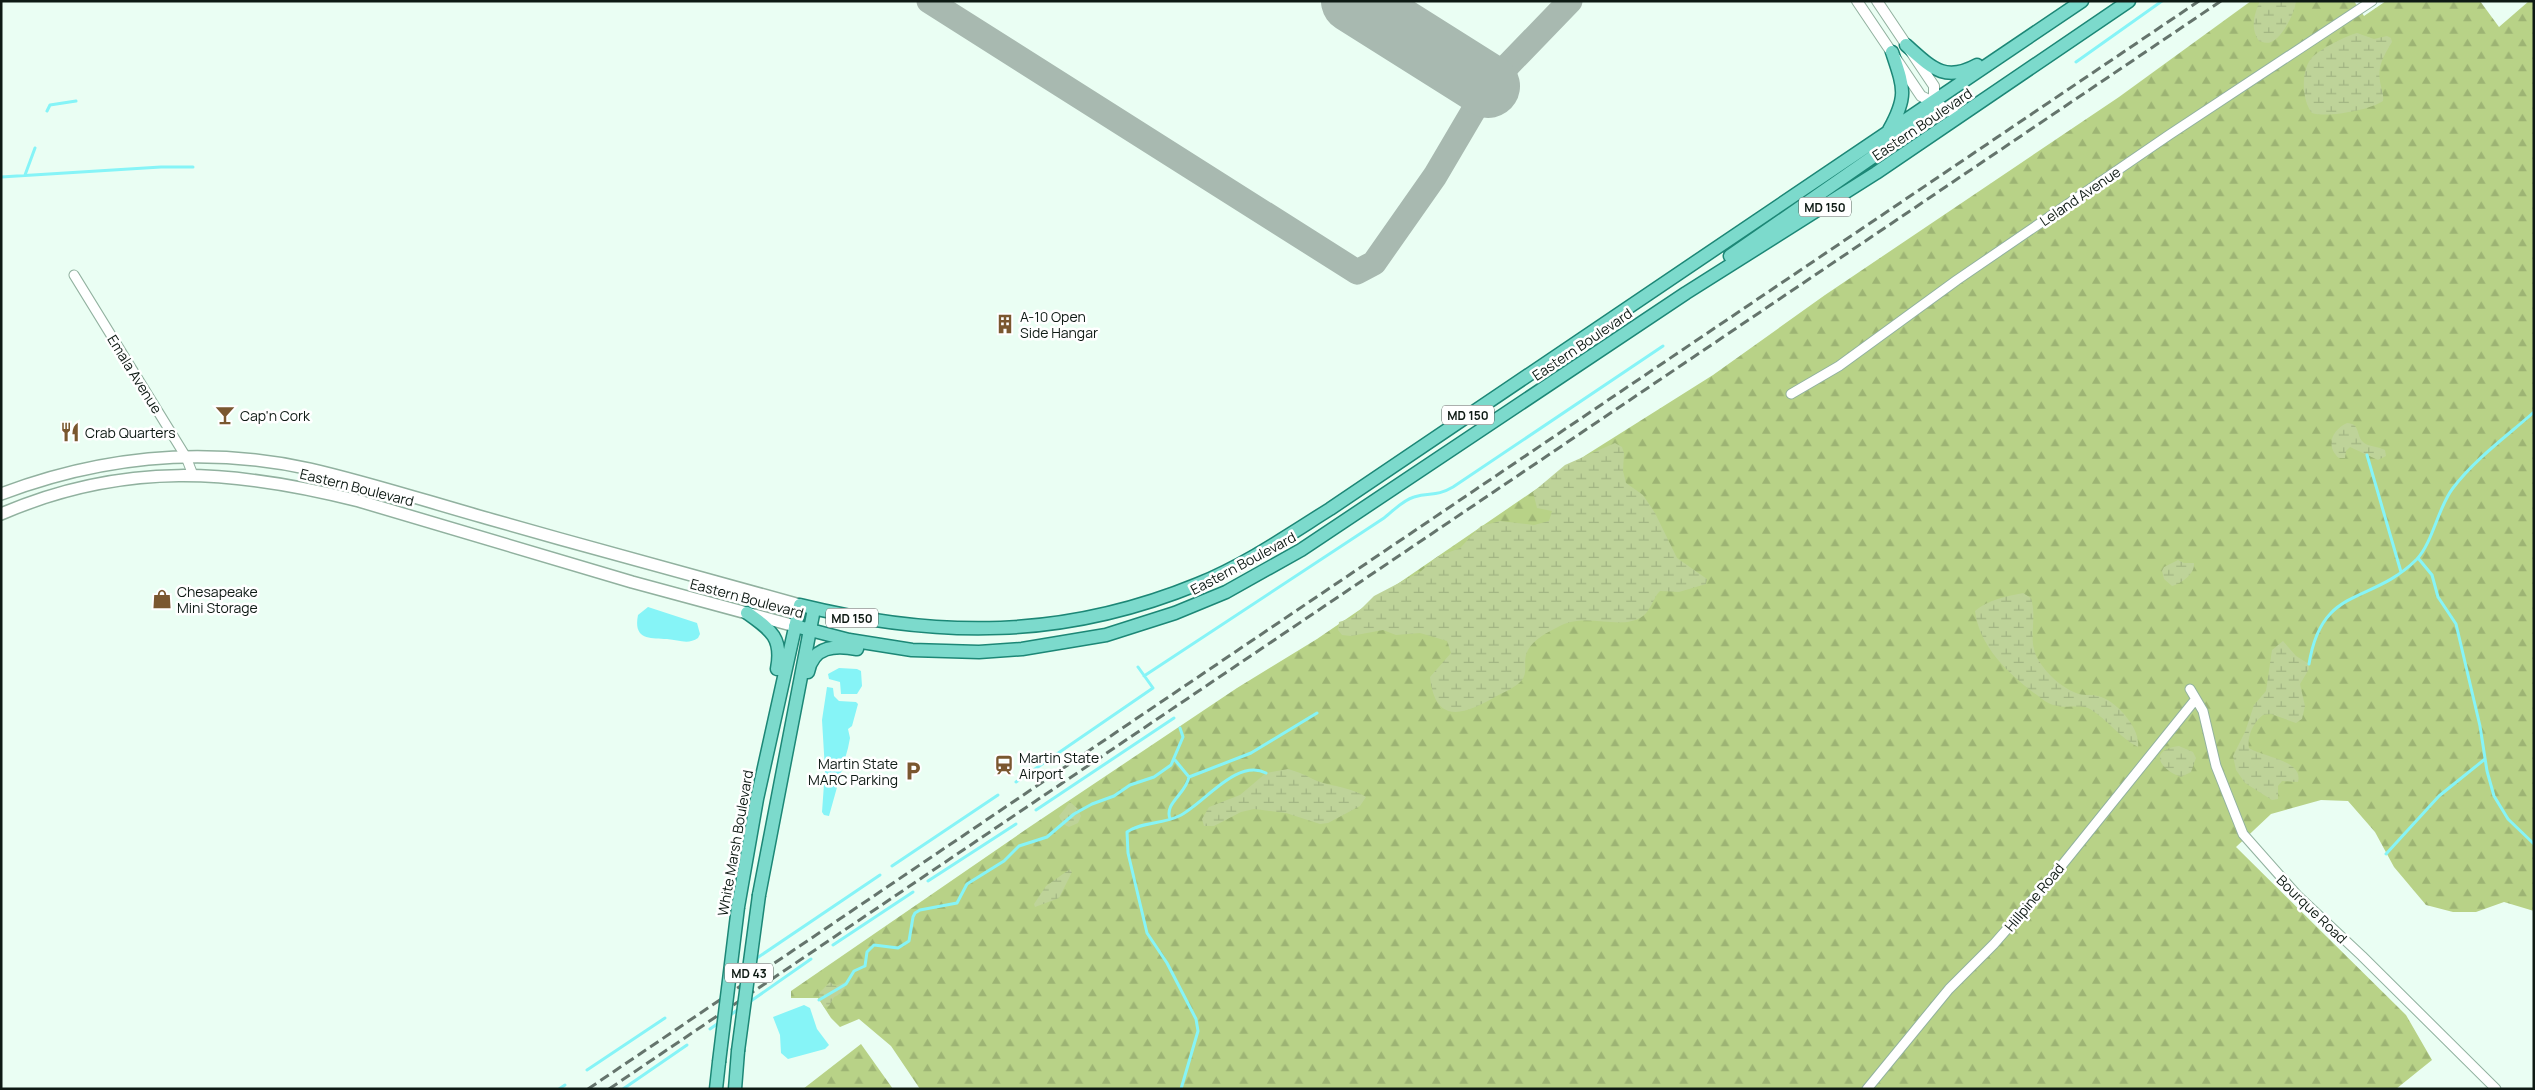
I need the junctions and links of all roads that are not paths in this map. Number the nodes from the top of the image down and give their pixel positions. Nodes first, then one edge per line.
1 (1857, 1) edge
2 (1877, 1) edge
3 (2082, 1) edge
4 (2129, 1) edge
5 (2372, 1) edge
6 (2026, 40) junction
7 (1906, 45) junction
8 (1892, 52) junction
9 (1934, 102) junction
10 (1960, 116) junction
11 (1888, 132) junction
12 (74, 275) dead end
13 (1686, 293) junction
14 (1791, 394) dead end
15 (186, 457) junction
16 (193, 475) junction
17 (1, 494) edge
18 (1, 514) edge
19 (800, 605) junction
20 (814, 609) junction
21 (747, 613) junction
22 (795, 626) junction
23 (810, 630) junction
24 (883, 646) junction
25 (2190, 689) dead end
26 (2195, 700) junction
27 (775, 713) junction
28 (785, 752) junction
29 (716, 1089) edge
30 (735, 1089) edge
31 (1867, 1089) edge
32 (2496, 1089) edge

1 - 8 street
2 - 7 street
3 - 6 main road, Eastern Boulevard / MD 150
4 - 10 main road, Eastern Boulevard / MD 150
5 - 14 street, Leland Avenue
6 - 7 main road
6 - 9 main road, Eastern Boulevard / MD 150
7 - 9 street
8 - 9 street
8 - 11 main road
9 - 10 street
9 - 11 main road, Eastern Boulevard / MD 150
9 - 13 main road
10 - 13 main road, Eastern Boulevard / MD 150
11 - 20 main road, Eastern Boulevard / MD 150
12 - 15 street, Emala Avenue
13 - 24 main road, Eastern Boulevard / MD 150
15 - 16 street, Emala Avenue
15 - 17 main road, Eastern Boulevard / MD 150
15 - 19 main road, Eastern Boulevard / MD 150
16 - 18 main road, Eastern Boulevard / MD 150
16 - 21 main road, Eastern Boulevard / MD 150
19 - 20 main road, Eastern Boulevard / MD 150
19 - 22 main road, White Marsh Boulevard / MD 43
20 - 23 main road, MD 43
21 - 22 main road, Eastern Boulevard / MD 150
21 - 27 main road
22 - 23 main road, Eastern Boulevard / MD 150
22 - 27 main road, White Marsh Boulevard / MD 43
23 - 24 main road, Eastern Boulevard / MD 150
23 - 28 main road, MD 43
24 - 28 main road
25 - 26 street, Bourque Road
26 - 31 street, Hillpine Road
26 - 32 street, Bourque Road
27 - 29 main road, White Marsh Boulevard / MD 43, bridge
28 - 30 main road, MD 43, bridge

